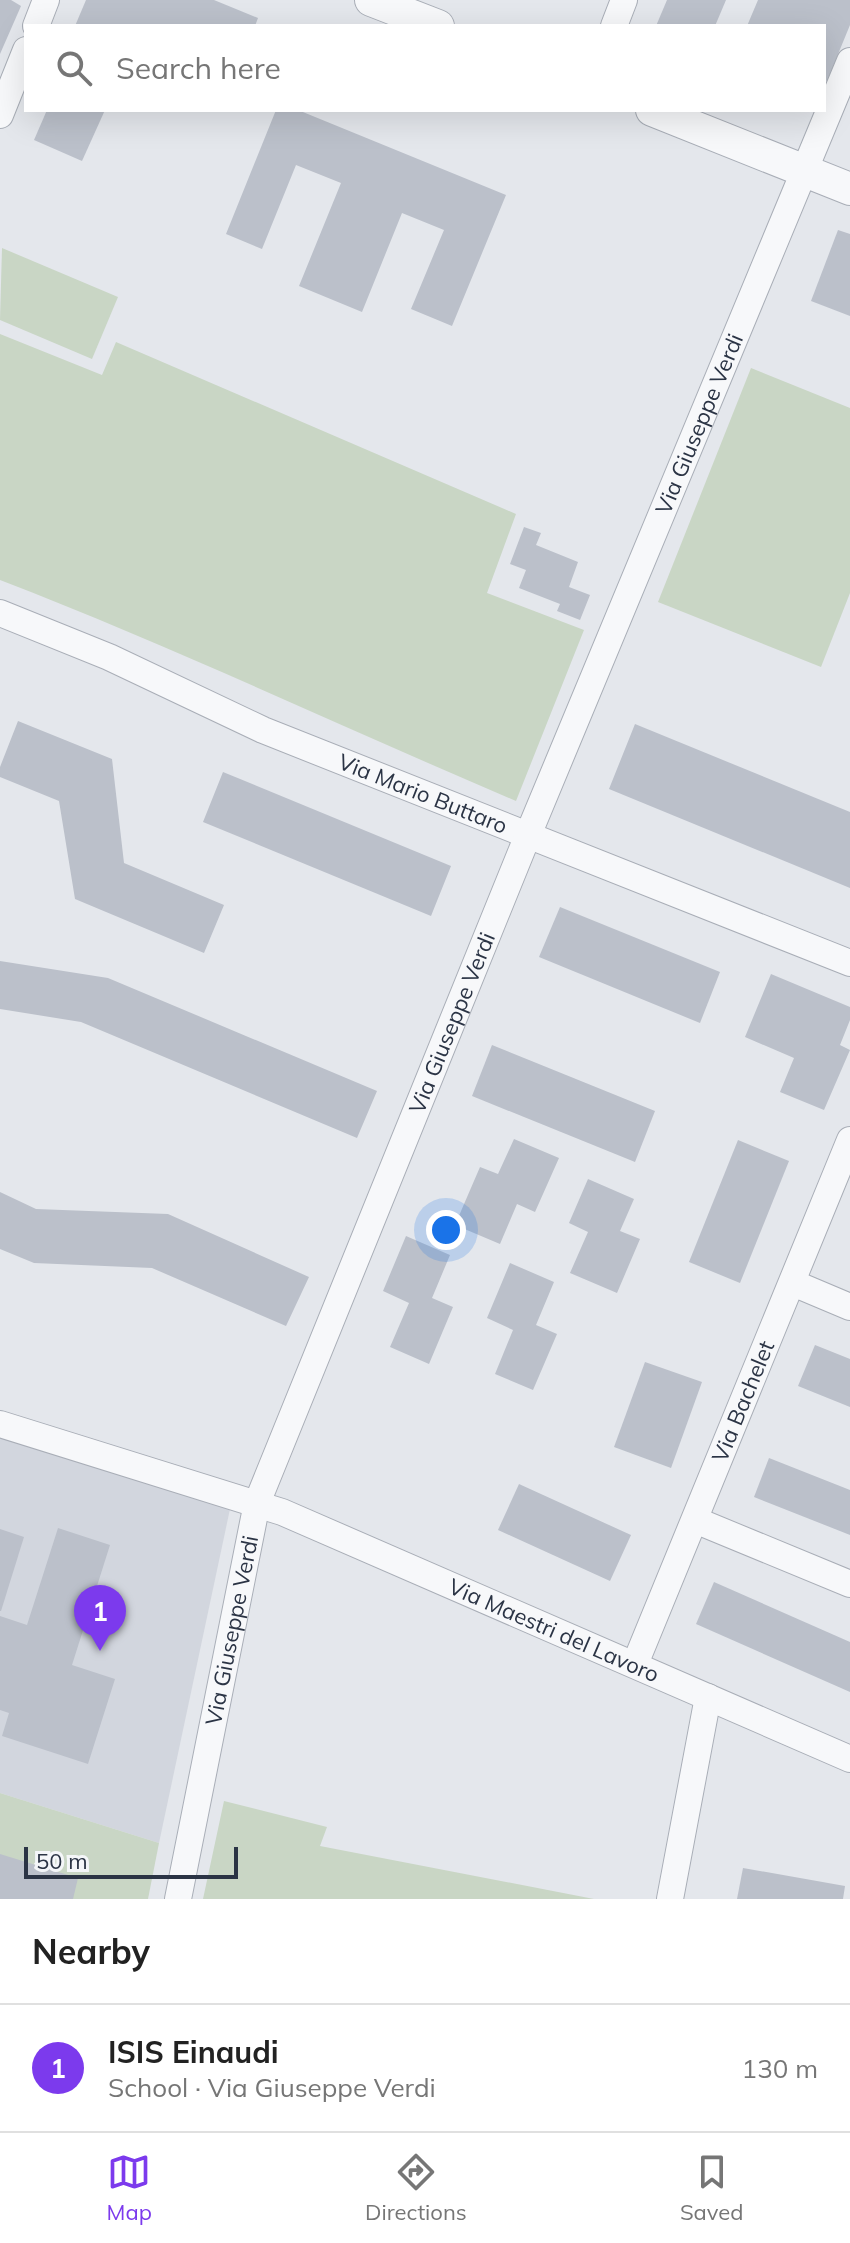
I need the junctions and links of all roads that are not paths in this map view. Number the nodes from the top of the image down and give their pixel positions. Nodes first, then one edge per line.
1 (46, 0) edge
2 (371, 0) edge
3 (624, 0) edge
4 (37, 24) edge
5 (433, 24) edge
6 (615, 24) edge
7 (24, 55) edge
8 (850, 61) edge
9 (657, 112) edge
10 (0, 115) edge
11 (806, 172) junction
12 (850, 189) edge
13 (0, 613) edge
14 (528, 835) junction
15 (850, 963) edge
16 (850, 1140) edge
17 (793, 1283) junction
18 (850, 1307) edge
19 (0, 1424) edge
20 (257, 1503) junction
21 (695, 1520) junction
22 (850, 1584) edge
23 (635, 1664) junction
24 (708, 1697) junction
25 (850, 1759) edge
26 (178, 1899) edge
27 (670, 1899) edge

1 - 4 street
2 - 5 street
3 - 6 street
7 - 10 street
8 - 11 street, Via Giuseppe Verdi
9 - 11 street
11 - 12 street
11 - 14 street, Via Giuseppe Verdi
13 - 14 street, Via Mario Buttaro
14 - 15 street, Via Mario Buttaro
14 - 20 street, Via Giuseppe Verdi
16 - 17 street, Via Bachelet
17 - 18 street
17 - 21 street, Via Bachelet
19 - 20 street, Via Maestri del Lavoro
20 - 23 street, Via Maestri del Lavoro
20 - 26 street, Via Giuseppe Verdi
21 - 22 street
21 - 23 street, Via Bachelet
23 - 24 street, Via Maestri del Lavoro
24 - 25 street, Via Maestri del Lavoro
24 - 27 street

